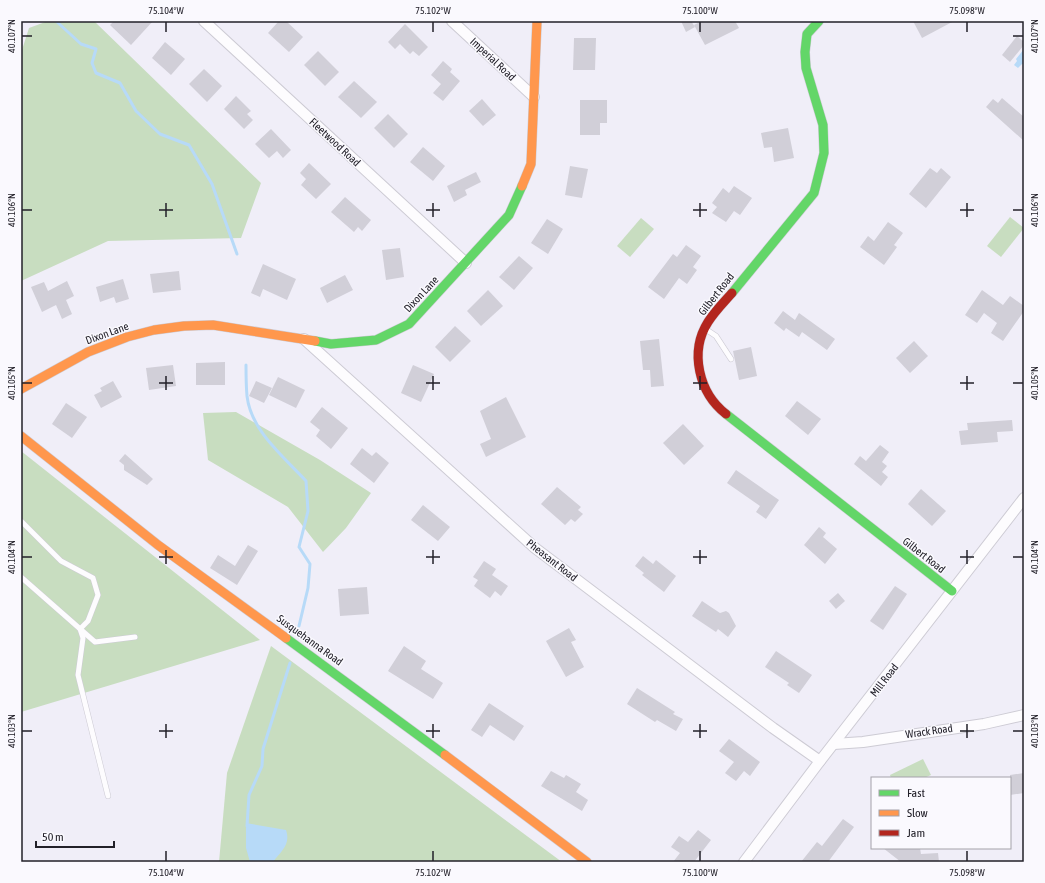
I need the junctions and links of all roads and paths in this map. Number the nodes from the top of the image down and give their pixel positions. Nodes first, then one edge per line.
1 (204, 21) edge
2 (452, 21) edge
3 (537, 21) edge
4 (818, 21) edge
5 (534, 97) junction
6 (466, 262) junction
7 (705, 329) junction
8 (303, 338) junction
9 (731, 359) dead end
10 (21, 389) edge
11 (21, 436) edge
12 (1024, 498) edge
13 (21, 521) edge
14 (21, 577) edge
15 (952, 591) junction
16 (80, 629) junction
17 (135, 637) dead end
18 (1024, 715) edge
19 (834, 744) junction
20 (820, 761) junction
21 (108, 796) dead end
22 (587, 862) edge
23 (744, 862) edge

1 - 6 street, Fleetwood Road
2 - 5 street, Imperial Road
3 - 5 street, Dixon Lane
4 - 7 street, Gilbert Road
5 - 6 street, Dixon Lane
6 - 8 street, Dixon Lane
7 - 9 lane
7 - 15 street, Gilbert Road
8 - 10 street, Dixon Lane
8 - 20 street, Pheasant Road
11 - 22 street, Susquehanna Road
12 - 15 street, Mill Road
13 - 16 lane
14 - 16 lane
15 - 19 street, Mill Road
16 - 17 lane
16 - 21 lane
18 - 19 street, Wrack Road
19 - 20 street, Mill Road
20 - 23 street, Mill Road

